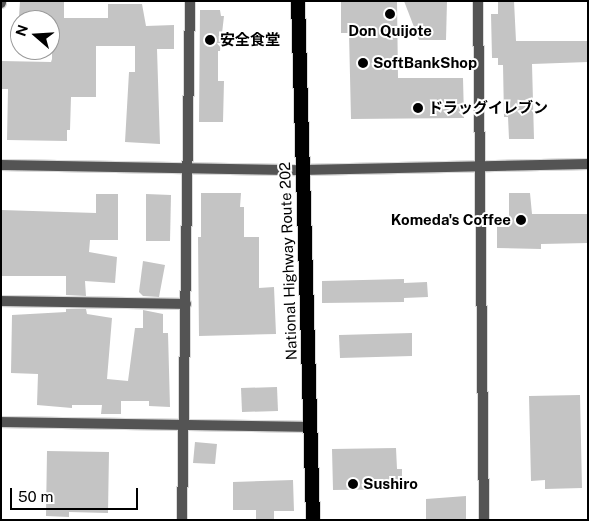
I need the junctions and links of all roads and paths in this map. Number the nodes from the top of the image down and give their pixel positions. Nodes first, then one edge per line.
1 (190, 1) edge
2 (298, 1) edge
3 (478, 1) edge
4 (588, 164) edge
5 (1, 165) edge
6 (479, 165) junction
7 (187, 168) junction
8 (301, 170) junction
9 (1, 301) edge
10 (186, 304) junction
11 (1, 422) edge
12 (183, 426) junction
13 (310, 427) junction
14 (182, 520) edge
15 (313, 520) edge
16 (484, 520) edge

1 - 7 street
2 - 8 highway, National Highway Route 202
3 - 6 street
4 - 6 street
5 - 7 street
6 - 8 street
6 - 16 street
7 - 8 street
7 - 10 street
8 - 13 highway, National Highway Route 202
9 - 10 street
10 - 12 street
11 - 12 street
12 - 13 street
12 - 14 street
13 - 15 highway, National Highway Route 202

